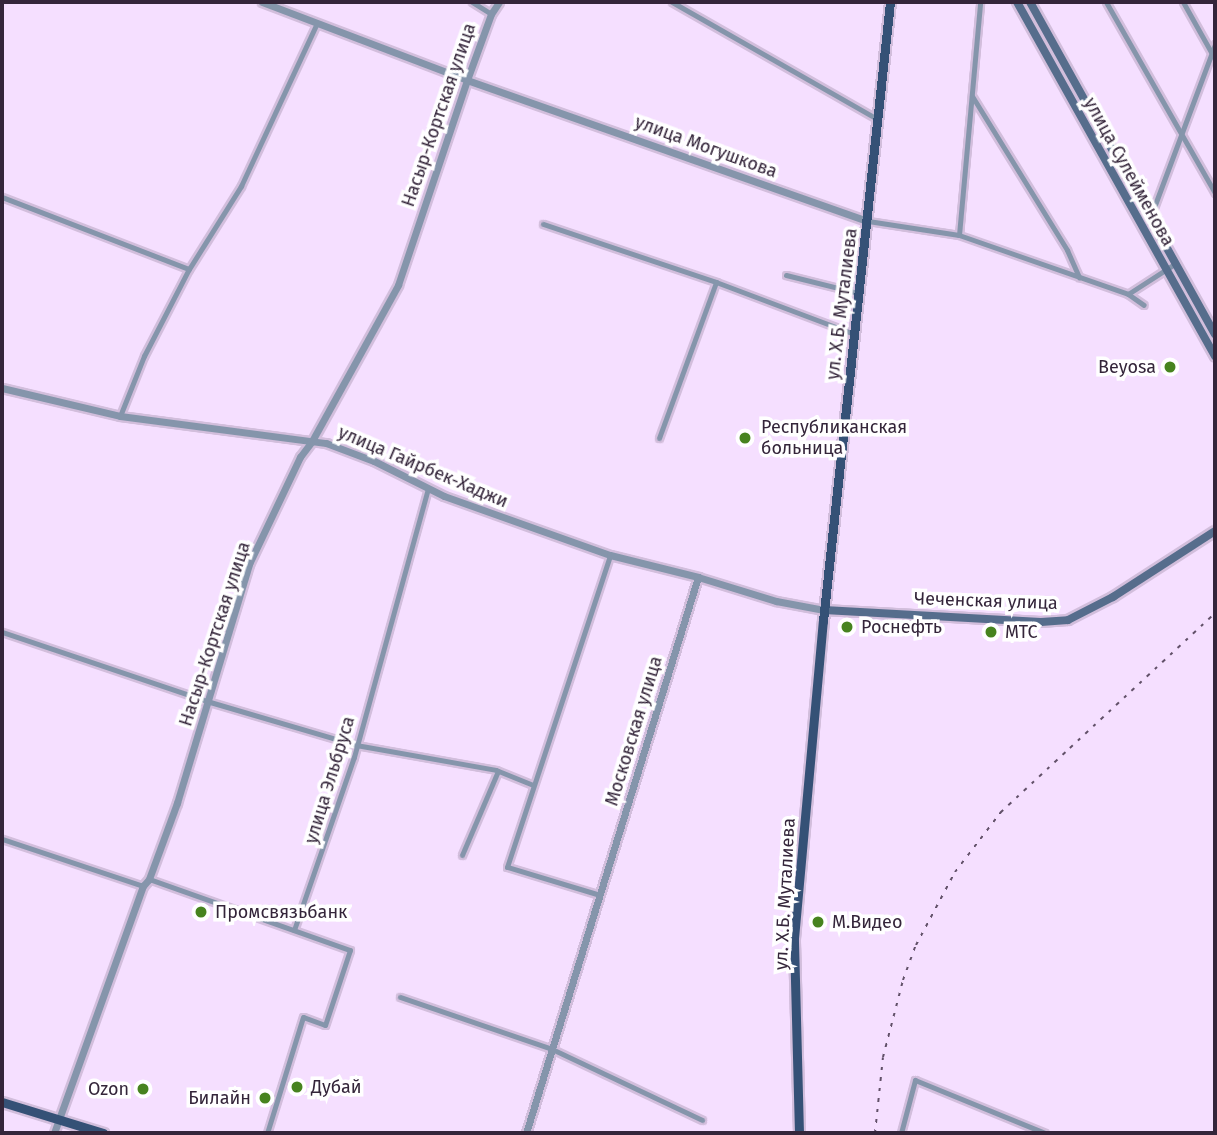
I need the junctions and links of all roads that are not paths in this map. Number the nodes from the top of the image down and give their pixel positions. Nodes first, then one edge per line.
1 (262, 2) edge
2 (472, 2) edge
3 (499, 2) edge
4 (672, 2) edge
5 (890, 2) edge
6 (980, 2) edge
7 (1017, 2) edge
8 (1030, 2) edge
9 (1107, 2) edge
10 (1183, 2) edge
11 (491, 14) junction
12 (316, 25) junction
13 (1215, 44) edge
14 (1213, 56) edge
15 (467, 80) junction
16 (971, 95) junction
17 (877, 119) junction
18 (1180, 134) junction
19 (1215, 194) edge
20 (2, 197) edge
21 (1150, 218) junction
22 (868, 221) junction
23 (543, 224) dead end
24 (959, 234) junction
25 (1176, 263) junction
26 (189, 269) junction
27 (1164, 269) junction
28 (786, 275) dead end
29 (1079, 277) junction
30 (716, 282) junction
31 (858, 293) junction
32 (1128, 294) junction
33 (1144, 305) dead end
34 (854, 334) junction
35 (1215, 334) edge
36 (1215, 357) edge
37 (2, 388) edge
38 (120, 416) junction
39 (659, 439) dead end
40 (312, 441) junction
41 (428, 489) junction
42 (1212, 533) edge
43 (610, 555) junction
44 (698, 577) junction
45 (824, 610) junction
46 (2, 632) edge
47 (210, 702) junction
48 (356, 745) junction
49 (498, 771) junction
50 (533, 785) junction
51 (2, 839) edge
52 (462, 855) dead end
53 (149, 879) junction
54 (143, 886) junction
55 (600, 895) junction
56 (294, 930) junction
57 (400, 997) dead end
58 (552, 1049) junction
59 (2, 1102) edge
60 (58, 1120) junction
61 (702, 1120) dead end
62 (54, 1133) edge
63 (103, 1133) edge
64 (267, 1133) edge
65 (526, 1133) edge
66 (799, 1133) edge
67 (901, 1133) edge
68 (1045, 1133) edge

1 - 12 street, улица Могушкова
2 - 11 street
3 - 11 street, Насыр-Кортская улица
4 - 17 street
5 - 17 main road, ул. Х.Б. Муталиева
6 - 16 street
7 - 27 main road, улица Сулейменова
8 - 21 main road, улица Сулейменова
9 - 18 street
10 - 14 street
11 - 15 street, Насыр-Кортская улица
12 - 15 street, улица Могушкова
12 - 26 street
13 - 14 street
14 - 18 street
15 - 22 street, улица Могушкова
15 - 40 street, Насыр-Кортская улица
16 - 24 street
16 - 29 street
17 - 22 main road, ул. Х.Б. Муталиева
18 - 19 street
18 - 21 street
20 - 26 street
21 - 25 main road, улица Сулейменова
22 - 24 street, улица Могушкова
22 - 31 main road, ул. Х.Б. Муталиева
23 - 30 street
24 - 29 street, улица Могушкова
25 - 27 street
25 - 35 main road, улица Сулейменова
26 - 38 street
27 - 32 street
27 - 36 main road, улица Сулейменова
28 - 31 street
29 - 32 street, улица Могушкова
30 - 34 street
30 - 39 street
31 - 34 main road, ул. Х.Б. Муталиева
32 - 33 street, улица Могушкова
34 - 45 main road, ул. Х.Б. Муталиева
37 - 38 street, улица Гайрбек-Хаджи
38 - 40 street, улица Гайрбек-Хаджи
40 - 41 street, улица Гайрбек-Хаджи
40 - 47 street, Насыр-Кортская улица
41 - 43 street, улица Гайрбек-Хаджи
41 - 48 street, улица Эльбруса
42 - 45 main road, Чеченская улица
43 - 44 street, улица Гайрбек-Хаджи
43 - 50 street
44 - 45 street, улица Гайрбек-Хаджи
44 - 55 street, Московская улица
45 - 66 main road, ул. Х.Б. Муталиева
46 - 47 street
47 - 48 street
47 - 53 street, Насыр-Кортская улица
48 - 49 street
48 - 56 street, улица Эльбруса
49 - 50 street
49 - 52 street
50 - 55 street
51 - 54 street
53 - 54 street, Насыр-Кортская улица
53 - 56 street
54 - 60 street, Насыр-Кортская улица
55 - 58 street, Московская улица
56 - 64 street
57 - 58 street
58 - 61 street
58 - 65 street, Московская улица
59 - 60 main road
60 - 62 street, Насыр-Кортская улица
60 - 63 main road
67 - 68 street

